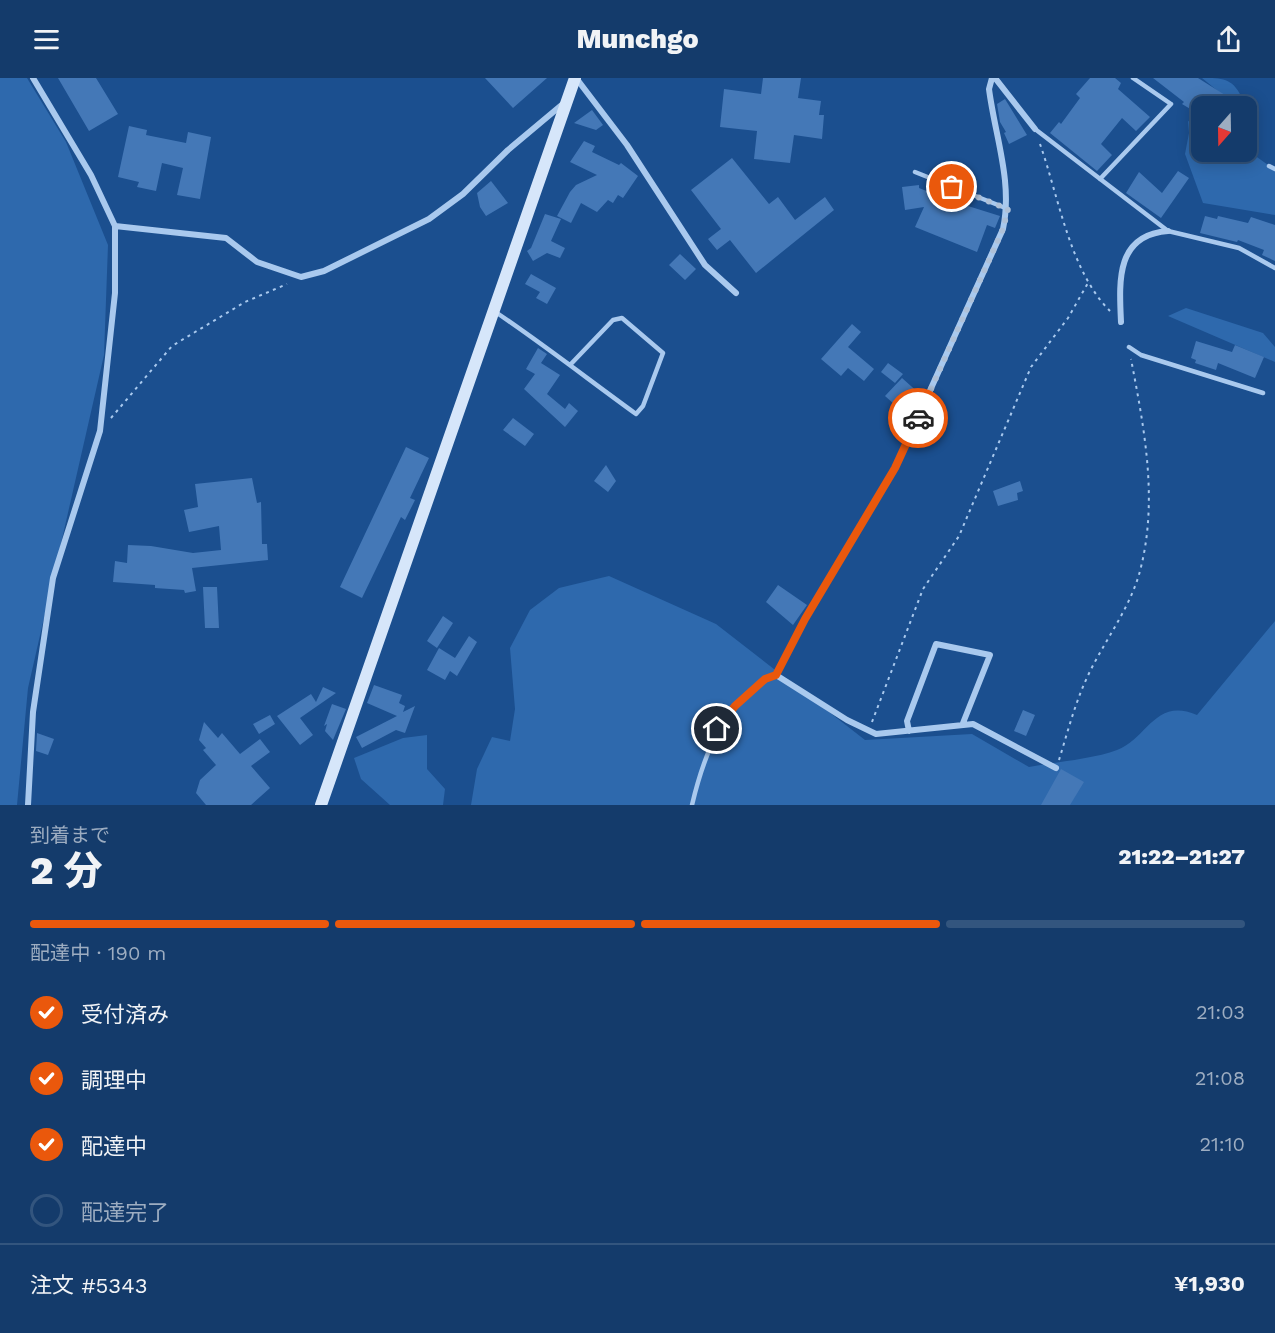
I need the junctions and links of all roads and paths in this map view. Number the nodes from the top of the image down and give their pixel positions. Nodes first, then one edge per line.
1 (33, 78) edge
2 (575, 78) edge
3 (993, 78) edge
4 (1133, 78) edge
5 (566, 101) junction
6 (1035, 129) junction
7 (915, 172) dead end
8 (1100, 179) junction
9 (1008, 209) junction
10 (116, 226) junction
11 (1168, 231) junction
12 (1275, 268) edge
13 (301, 277) junction
14 (1088, 283) junction
15 (736, 293) dead end
16 (495, 311) junction
17 (1121, 322) joint
18 (1129, 347) joint
19 (570, 365) junction
20 (1263, 393) dead end
21 (100, 431) junction
22 (776, 675) junction
23 (963, 723) junction
24 (868, 730) junction
25 (909, 731) junction
26 (1056, 768) joint
27 (28, 805) edge
28 (321, 805) edge
29 (692, 805) edge

1 - 10 street
2 - 5 street
2 - 15 street
3 - 6 street
3 - 9 street
4 - 8 lane
5 - 13 street
5 - 16 street
6 - 8 lane
6 - 14 path
7 - 9 lane
8 - 11 lane
9 - 22 street
10 - 13 street
10 - 21 street
11 - 12 lane
11 - 17 street
13 - 21 path
14 - 17 path
14 - 24 path
16 - 19 lane
16 - 28 street
18 - 20 lane
18 - 26 path
19 - 19 lane
21 - 27 street
22 - 24 street
22 - 29 lane
23 - 25 street
23 - 25 street
23 - 26 street
24 - 25 street

